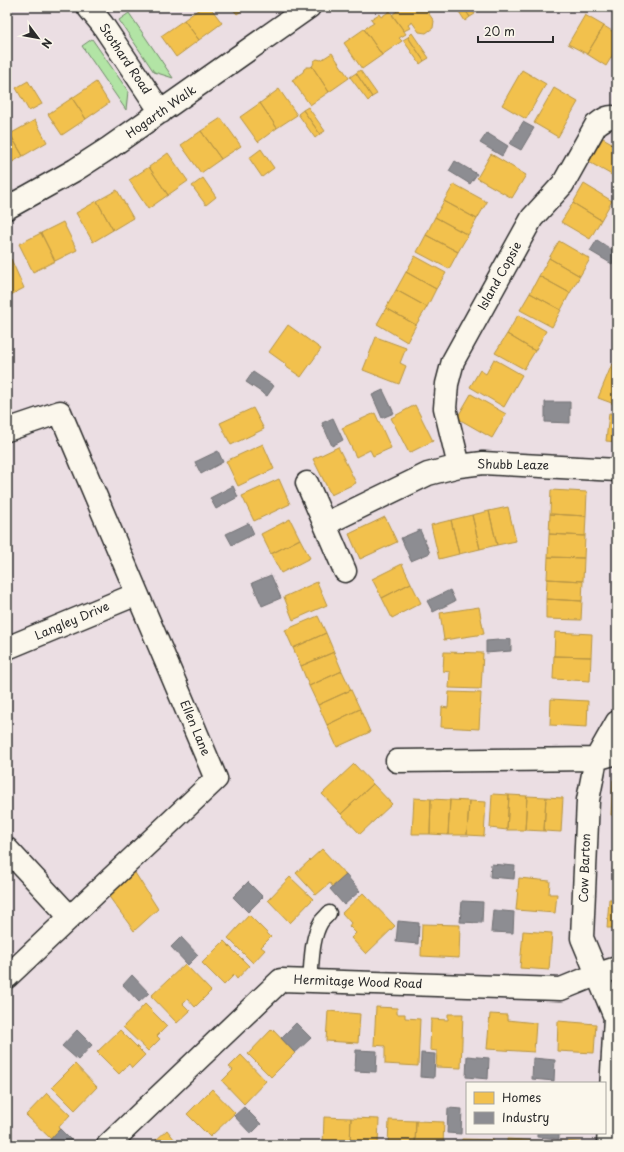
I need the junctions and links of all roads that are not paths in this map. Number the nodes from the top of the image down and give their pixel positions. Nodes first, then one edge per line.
1 (88, 7) edge
2 (309, 7) edge
3 (161, 112) junction
4 (617, 118) edge
5 (7, 208) edge
6 (7, 430) edge
7 (459, 466) junction
8 (617, 470) edge
9 (307, 483) dead end
10 (325, 524) junction
11 (345, 571) dead end
12 (137, 594) junction
13 (7, 648) edge
14 (617, 722) edge
15 (617, 753) edge
16 (596, 759) junction
17 (397, 761) dead end
18 (7, 849) edge
19 (329, 913) dead end
20 (70, 917) junction
21 (608, 971) edge
22 (7, 977) edge
23 (310, 981) junction
24 (111, 1144) edge
25 (608, 1145) edge

1 - 3 street, Stothard Road
2 - 3 street, Hogarth Walk
3 - 5 street, Hogarth Walk
4 - 7 street, Island Copsie
6 - 12 street, Ellen Lane
7 - 8 street, Shubb Leaze
7 - 10 street, Shubb Leaze
9 - 10 street
10 - 11 street
12 - 13 street, Langley Drive
12 - 20 street, Ellen Lane
14 - 16 street, Cow Barton
15 - 16 street
16 - 17 street
16 - 21 street, Cow Barton
18 - 20 street
19 - 23 lane
20 - 22 street, Ellen Lane
21 - 23 street, Hermitage Wood Road
21 - 25 street, Cow Barton
23 - 24 street, Hermitage Wood Road

